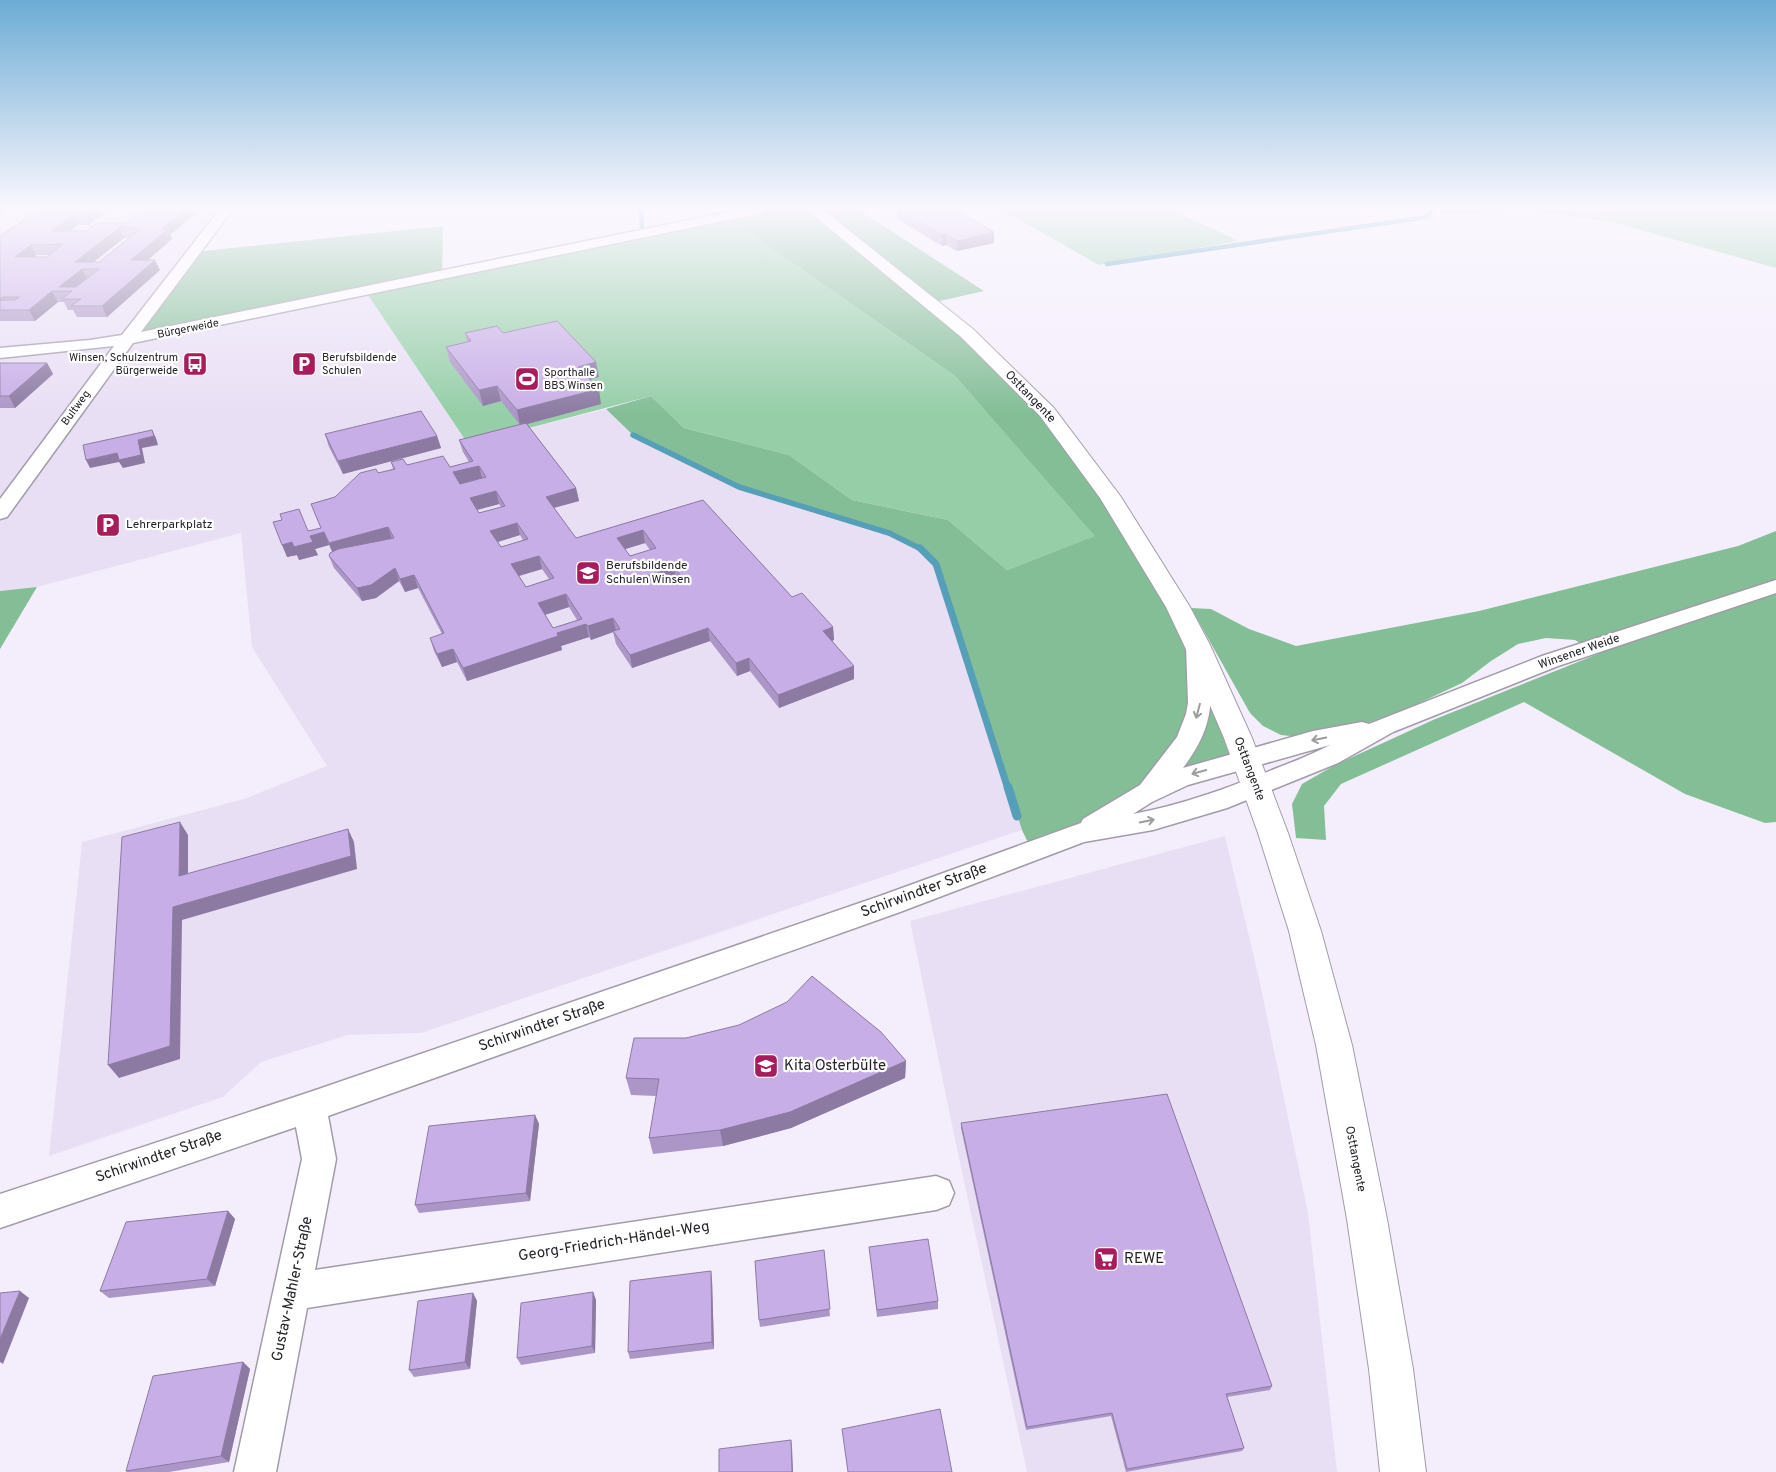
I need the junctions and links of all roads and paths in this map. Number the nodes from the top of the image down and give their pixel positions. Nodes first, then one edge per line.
1 (174, 278) edge
2 (438, 278) edge
3 (898, 278) edge
4 (126, 341) junction
5 (0, 353) edge
6 (0, 513) edge
7 (1776, 586) edge
8 (1197, 645) junction
9 (1251, 773) junction
10 (1143, 795) junction
11 (1082, 833) junction
12 (310, 1106) junction
13 (936, 1193) dead end
14 (0, 1211) edge
15 (292, 1292) junction
16 (255, 1472) edge
17 (1403, 1472) edge

1 - 4 street, Bultweg
2 - 4 street, Bürgerweide
3 - 8 main road, Osttangente
4 - 5 street, Bürgerweide
4 - 6 street, Bultweg
7 - 9 street, Winsener Weide
8 - 9 main road, Osttangente
8 -> 10 street, Schirwindter Straße
9 -> 10 street, Schirwindter Straße
11 -> 9 street, Schirwindter Straße
9 - 17 main road, Osttangente
10 - 11 street, Schirwindter Straße
11 - 12 street, Schirwindter Straße
12 - 14 street, Schirwindter Straße
12 - 15 street, Gustav-Mahler-Straße
13 - 15 street, Georg-Friedrich-Händel-Weg
15 - 16 street, Gustav-Mahler-Straße

